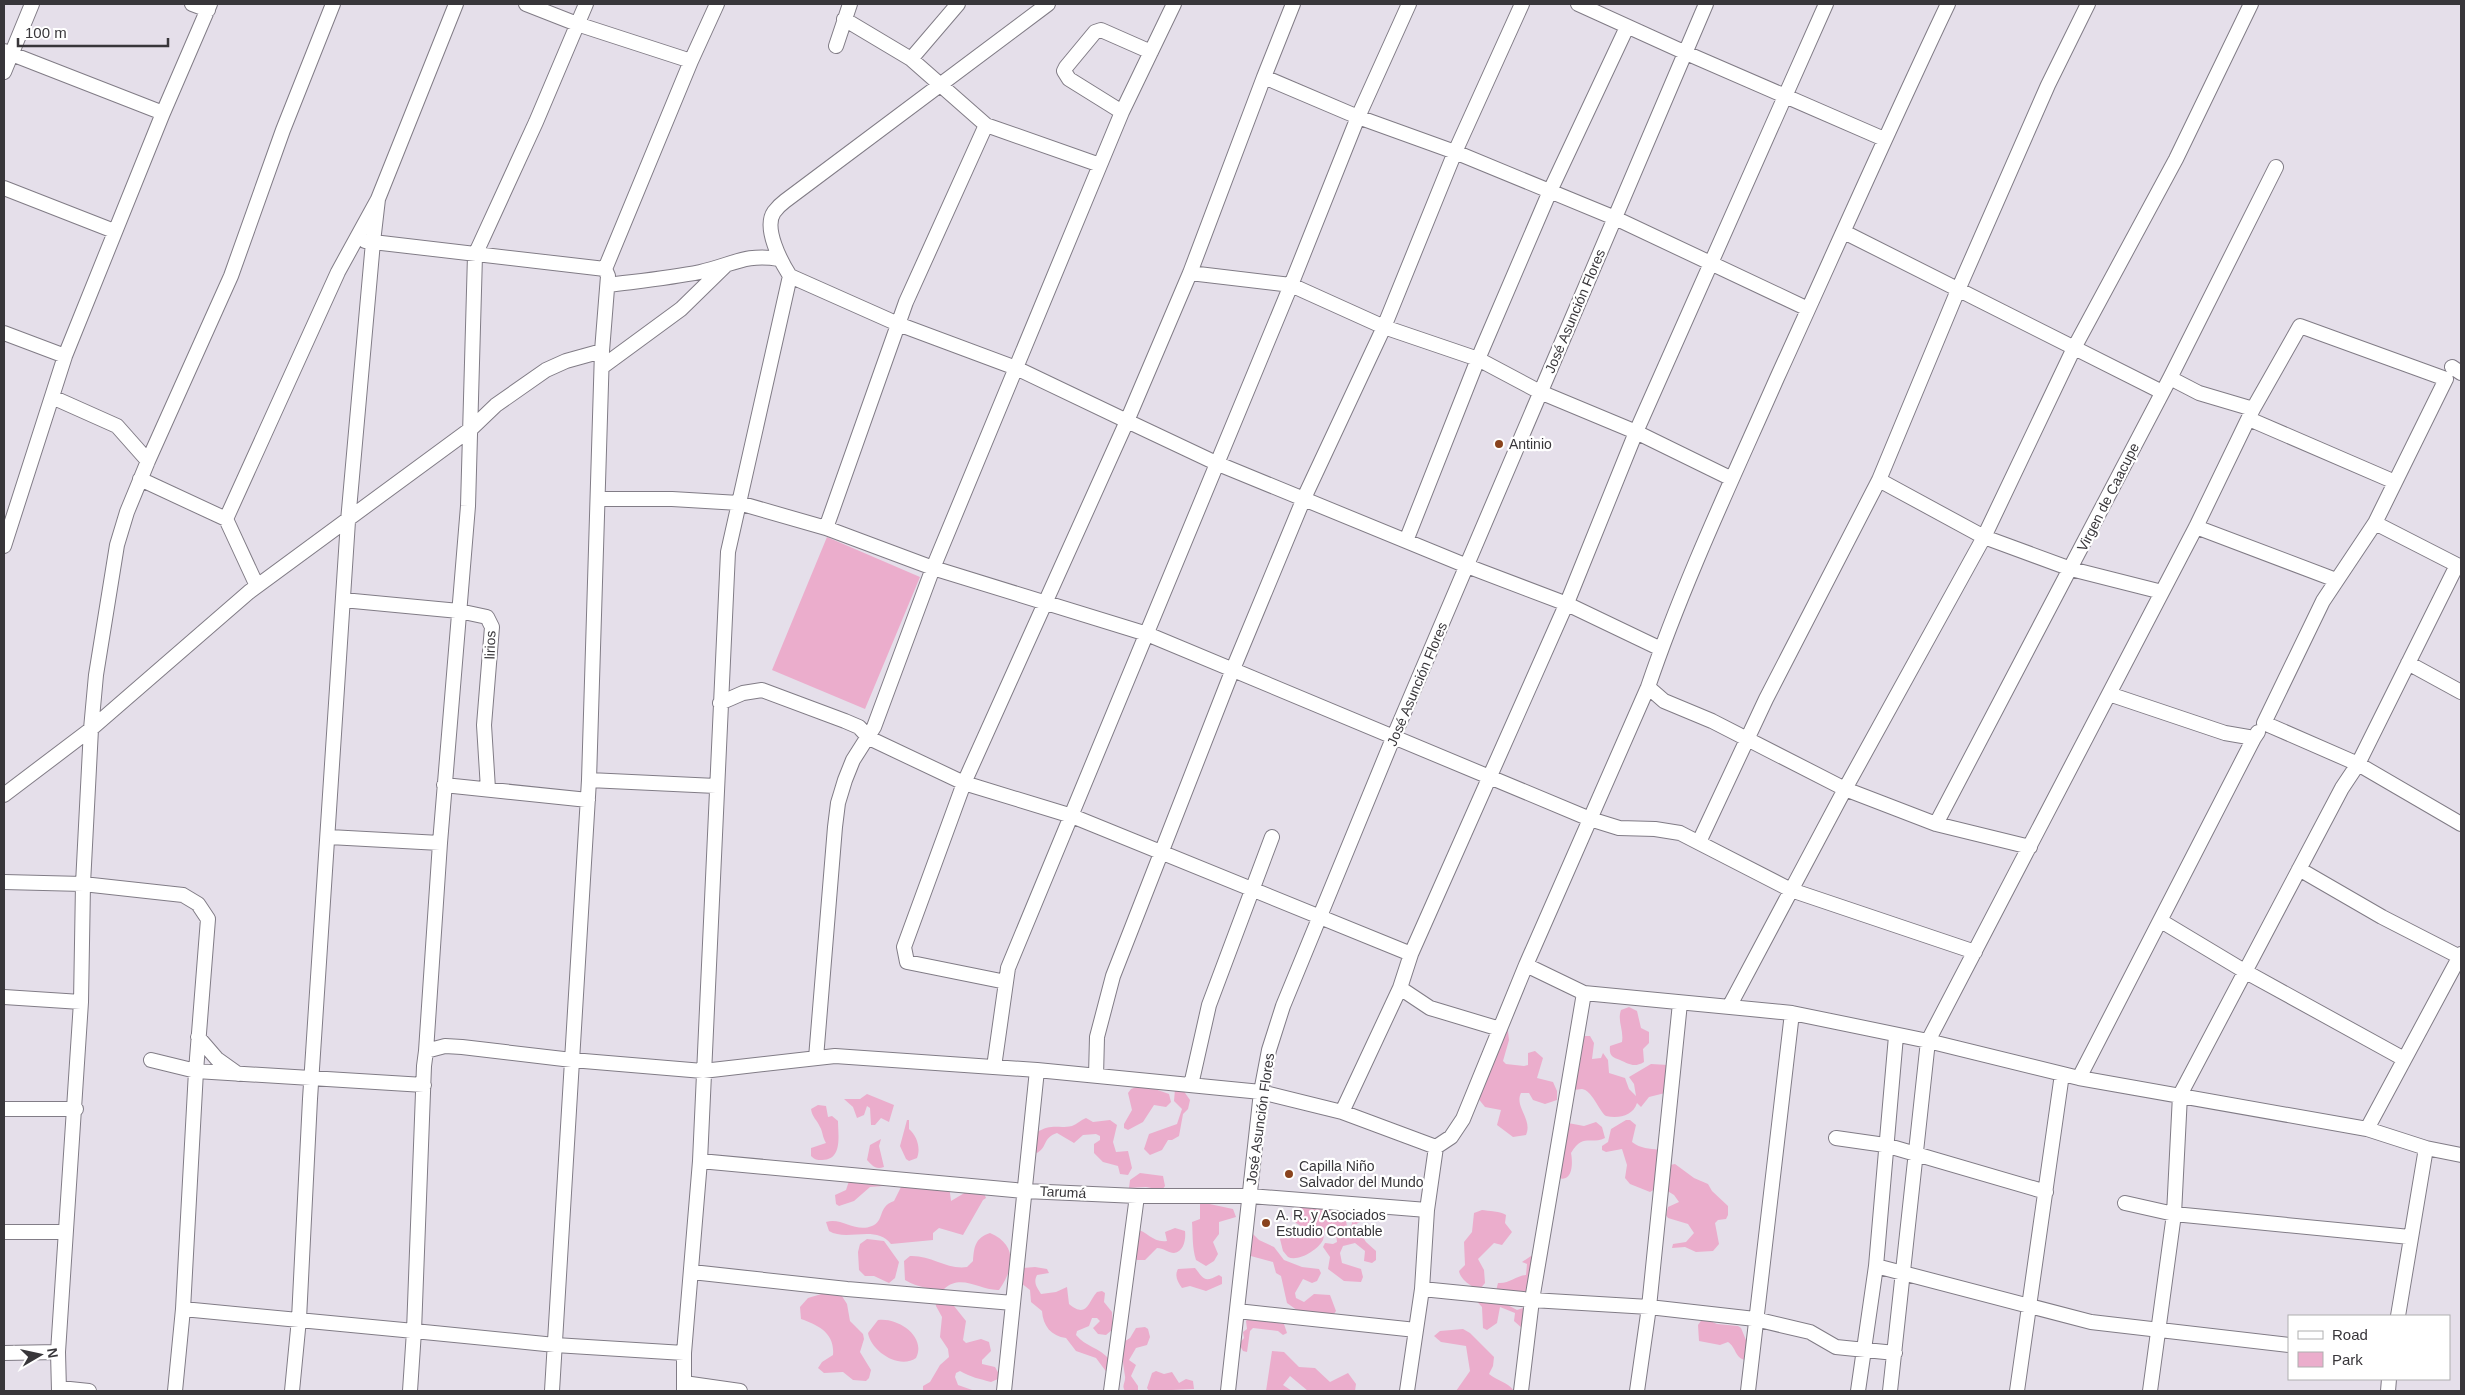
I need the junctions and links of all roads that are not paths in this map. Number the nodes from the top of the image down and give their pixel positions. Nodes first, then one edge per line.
1 (32, 4) edge
2 (192, 4) edge
3 (333, 4) edge
4 (456, 4) edge
5 (526, 4) edge
6 (586, 4) edge
7 (717, 4) edge
8 (850, 4) edge
9 (958, 4) edge
10 (1048, 4) edge
11 (1174, 4) edge
12 (1294, 4) edge
13 (1409, 4) edge
14 (1522, 4) edge
15 (1578, 4) edge
16 (1706, 4) edge
17 (1826, 4) edge
18 (1948, 4) edge
19 (2088, 4) edge
20 (2251, 4) edge
21 (209, 7) edge
22 (844, 19) junction
23 (577, 24) junction
24 (1626, 27) junction
25 (836, 46) dead end
26 (1151, 52) junction
27 (7, 53) edge
28 (1686, 53) junction
29 (911, 59) junction
30 (691, 61) junction
31 (4, 72) edge
32 (1264, 77) junction
33 (940, 84) junction
34 (1785, 97) junction
35 (1122, 112) junction
36 (163, 113) junction
37 (1358, 117) junction
38 (986, 125) junction
39 (1884, 139) junction
40 (1455, 152) junction
41 (1100, 165) junction
42 (2276, 167) dead end
43 (4, 188) edge
44 (1550, 191) junction
45 (378, 199) junction
46 (1614, 218) junction
47 (114, 231) junction
48 (1844, 232) junction
49 (355, 240) junction
50 (373, 242) junction
51 (475, 255) junction
52 (780, 260) junction
53 (1711, 262) junction
54 (727, 264) junction
55 (605, 270) junction
56 (1190, 272) junction
57 (790, 276) junction
58 (608, 285) junction
59 (1291, 285) junction
60 (1958, 290) junction
61 (1808, 309) junction
62 (898, 324) junction
63 (1384, 327) junction
64 (4, 333) edge
65 (2074, 348) junction
66 (602, 352) junction
67 (66, 356) junction
68 (1478, 360) junction
69 (602, 367) junction
70 (1016, 368) junction
71 (2170, 378) junction
72 (1540, 392) junction
73 (2162, 392) junction
74 (52, 397) junction
75 (2251, 414) junction
76 (1127, 421) junction
77 (472, 428) junction
78 (1636, 432) junction
79 (148, 461) junction
80 (1216, 463) junction
81 (140, 479) junction
82 (1732, 479) junction
83 (1880, 480) junction
84 (2395, 482) junction
85 (1304, 498) junction
86 (598, 500) junction
87 (739, 503) junction
88 (226, 519) junction
89 (348, 521) junction
90 (2375, 522) junction
91 (2196, 527) junction
92 (826, 528) junction
93 (1984, 537) junction
94 (1406, 541) junction
95 (4, 546) edge
96 (1467, 566) junction
97 (2459, 566) edge
98 (934, 568) junction
99 (2071, 569) junction
100 (2336, 580) junction
101 (258, 586) junction
102 (2162, 592) junction
103 (343, 600) junction
104 (1046, 603) junction
105 (1567, 604) junction
106 (459, 611) junction
107 (1147, 634) junction
108 (1661, 649) junction
109 (2408, 663) junction
110 (1233, 669) junction
111 (1648, 687) junction
112 (2461, 692) edge
113 (2109, 694) junction
114 (720, 703) junction
115 (2264, 723) junction
116 (91, 729) junction
117 (1394, 736) junction
118 (869, 738) junction
119 (2254, 738) junction
120 (1748, 739) junction
121 (2358, 764) junction
122 (1491, 777) junction
123 (589, 780) junction
124 (964, 783) junction
125 (444, 785) junction
126 (716, 786) junction
127 (488, 789) junction
128 (1844, 789) junction
129 (4, 796) edge
130 (588, 800) junction
131 (1072, 816) junction
132 (1590, 819) junction
133 (1936, 824) junction
134 (2461, 824) edge
135 (328, 837) junction
136 (1272, 837) dead end
137 (1699, 842) junction
138 (440, 843) junction
139 (2030, 847) junction
140 (1161, 852) junction
141 (2299, 869) junction
142 (4, 882) edge
143 (84, 884) junction
144 (1251, 888) junction
145 (1791, 890) junction
146 (1321, 916) junction
147 (2161, 921) junction
148 (1975, 952) junction
149 (1411, 954) junction
150 (2460, 955) edge
151 (1526, 965) junction
152 (2246, 972) junction
153 (1006, 982) junction
154 (1400, 988) junction
155 (1584, 993) junction
156 (4, 997) edge
157 (82, 1002) junction
158 (1680, 1003) junction
159 (1729, 1006) junction
160 (1792, 1013) junction
161 (1500, 1029) junction
162 (1896, 1036) junction
163 (198, 1037) junction
164 (1928, 1041) junction
165 (426, 1051) junction
166 (816, 1058) junction
167 (2404, 1059) junction
168 (150, 1060) dead end
169 (572, 1060) junction
170 (994, 1067) junction
171 (1037, 1070) junction
172 (196, 1071) junction
173 (703, 1071) junction
174 (239, 1074) junction
175 (2062, 1074) junction
176 (1096, 1076) junction
177 (2079, 1078) junction
178 (312, 1080) junction
179 (424, 1085) junction
180 (1191, 1085) junction
181 (1262, 1092) junction
182 (2180, 1096) junction
183 (4, 1109) edge
184 (76, 1109) junction
185 (1342, 1112) junction
186 (2367, 1129) junction
187 (1836, 1138) dead end
188 (1886, 1145) junction
189 (1436, 1147) junction
190 (2426, 1148) junction
191 (1916, 1154) junction
192 (2461, 1155) edge
193 (700, 1161) junction
194 (1025, 1191) junction
195 (2046, 1192) junction
196 (1137, 1196) junction
197 (1250, 1196) junction
198 (2125, 1203) dead end
199 (1427, 1210) junction
200 (2174, 1214) junction
201 (4, 1232) edge
202 (65, 1232) junction
203 (2410, 1237) junction
204 (1876, 1266) junction
205 (692, 1272) junction
206 (1903, 1273) junction
207 (1422, 1289) junction
208 (1532, 1300) junction
209 (1013, 1303) junction
210 (2029, 1306) junction
211 (1649, 1307) junction
212 (183, 1309) junction
213 (1237, 1311) junction
214 (2398, 1315) edge
215 (299, 1319) junction
216 (1755, 1319) junction
217 (1416, 1330) junction
218 (414, 1331) junction
219 (2160, 1332) junction
220 (555, 1345) junction
221 (2288, 1346) edge
222 (1862, 1350) junction
223 (4, 1352) edge
224 (58, 1352) junction
225 (684, 1353) junction
226 (1895, 1353) junction
227 (684, 1387) edge
228 (60, 1389) edge
229 (90, 1391) edge
230 (175, 1391) edge
231 (292, 1391) edge
232 (410, 1391) edge
233 (552, 1391) edge
234 (740, 1391) edge
235 (1004, 1391) edge
236 (1111, 1391) edge
237 (1228, 1391) edge
238 (1407, 1391) edge
239 (1521, 1391) edge
240 (1637, 1391) edge
241 (1748, 1391) edge
242 (1858, 1391) edge
243 (1890, 1391) edge
244 (2017, 1391) edge
245 (2150, 1391) edge

1 - 27 street
2 - 21 street
3 - 79 street
4 - 45 street
5 - 23 street
6 - 23 street
7 - 30 street
8 - 22 street
9 - 29 street
10 - 33 street
11 - 26 street
12 - 32 street
13 - 37 street
14 - 40 street
15 - 24 street
16 - 28 street, José Asunción Flores
17 - 34 street
18 - 39 street
19 - 60 street
20 - 65 street
21 - 36 street
22 - 25 street
22 - 29 street
23 - 30 street
23 - 51 street
24 - 28 street
24 - 44 street
26 - 35 street
26 - 35 street
27 - 31 street
27 - 36 street
28 - 34 street
28 - 46 street, José Asunción Flores
29 - 33 street
30 - 55 street
32 - 37 street
32 - 56 street
33 - 38 street
33 - 52 street
34 - 39 street
34 - 53 street
35 - 41 street
36 - 47 street
37 - 40 street
37 - 59 street
38 - 41 street
38 - 62 street
39 - 48 street
40 - 44 street
40 - 63 street
41 - 70 street
42 - 71 street, Virgen de Caacupe
43 - 47 street
44 - 46 street
44 - 68 street
45 - 49 street
45 - 50 street
46 - 53 street
46 - 72 street, José Asunción Flores
47 - 67 street
48 - 60 street
48 - 61 street
49 - 50 street
49 - 88 street
50 - 51 street
50 - 89 street
51 - 55 street
51 - 77 street
52 - 54 street
52 - 57 street
53 - 61 street
53 - 78 street
54 - 58 street
54 - 69 street
55 - 58 street
56 - 59 street
56 - 76 street
57 - 62 street
57 - 87 street
58 - 66 street
59 - 63 street
59 - 80 street
60 - 65 street
60 - 83 street
61 - 82 street
62 - 70 street
62 - 92 street
63 - 68 street
63 - 85 street
64 - 67 street
65 - 73 street
65 - 93 street
66 - 69 street
66 - 77 street
67 - 74 street
68 - 72 street
68 - 94 street
69 - 86 street
70 - 76 street
70 - 98 street
71 - 73 street, Virgen de Caacupe
71 - 75 street
72 - 78 street
72 - 96 street, José Asunción Flores
73 - 99 street, Virgen de Caacupe
74 - 79 street
74 - 95 street
75 - 84 street
75 - 84 street
75 - 91 street
76 - 80 street
76 - 104 street
77 - 89 street
77 - 106 street
78 - 82 street
78 - 105 street
79 - 81 street
80 - 85 street
80 - 107 street
81 - 88 street
81 - 116 street
82 - 108 street
83 - 93 street
83 - 120 street
84 - 90 street
85 - 94 street
85 - 110 street
86 - 87 street
86 - 123 street
87 - 92 street
87 - 114 street
88 - 101 street
89 - 101 street
89 - 103 street
90 - 97 street
90 - 100 street
91 - 100 street
91 - 102 street
92 - 98 street
93 - 99 street
93 - 128 street
94 - 96 street
96 - 105 street
96 - 117 street, José Asunción Flores
97 - 109 street
98 - 104 street
98 - 118 street
99 - 102 street
99 - 133 street, Virgen de Caacupe
100 - 115 street
101 - 116 street
102 - 113 street
103 - 106 street, lirios
103 - 135 street
104 - 107 street
104 - 124 street
105 - 108 street
105 - 122 street
106 - 125 street
106 - 127 street, lirios
107 - 110 street
107 - 131 street
108 - 111 street
109 - 112 street
109 - 121 street
110 - 117 street
110 - 140 street
111 - 120 street
111 - 132 street
113 - 119 street
113 - 139 street
114 - 118 street
114 - 126 street
115 - 119 street
115 - 121 street
116 - 129 street
116 - 143 street
117 - 122 street
117 - 146 street, José Asunción Flores
118 - 124 street
118 - 166 street
119 - 147 street
120 - 128 street
120 - 137 street
121 - 134 street
121 - 141 street
122 - 132 street
122 - 149 street
123 - 126 street
123 - 130 street
124 - 131 street
124 - 153 street
125 - 127 street
125 - 138 street
126 - 173 street
127 - 130 street
128 - 133 street
128 - 145 street
130 - 169 street
131 - 140 street
131 - 153 street
132 - 137 street
132 - 151 street
133 - 139 street
135 - 138 street
135 - 178 street
136 - 144 street
137 - 145 street
138 - 165 street
139 - 148 street
140 - 144 street
140 - 176 street
141 - 150 street
141 - 152 street
142 - 143 street
143 - 157 street
143 - 163 street
144 - 146 street
144 - 180 street
145 - 148 street
145 - 159 street
146 - 149 street
146 - 181 street, José Asunción Flores
147 - 152 street
147 - 177 street
148 - 164 street
149 - 154 street
150 - 167 street
151 - 155 street
151 - 161 street
152 - 167 street
152 - 182 street
153 - 170 street
154 - 161 street
154 - 185 street
155 - 158 street
155 - 208 street
156 - 157 street
157 - 184 street
158 - 159 street
158 - 211 street
159 - 160 street
160 - 162 street
160 - 216 street
161 - 189 street
162 - 164 street
162 - 188 street
163 - 172 street
163 - 174 street
164 - 175 street
164 - 191 street
165 - 169 street
165 - 179 street
166 - 170 street
166 - 173 street
167 - 186 street
168 - 172 street
169 - 173 street
169 - 220 street
170 - 171 street
171 - 176 street
171 - 194 street
172 - 174 street
172 - 212 street
173 - 193 street
174 - 178 street
175 - 177 street
175 - 195 street
176 - 180 street
177 - 182 street
178 - 179 street
178 - 215 street
179 - 218 street
180 - 181 street
181 - 185 street
181 - 197 street, José Asunción Flores
182 - 186 street
182 - 200 street
183 - 184 street
184 - 202 street
185 - 189 street
186 - 190 street
187 - 188 street
188 - 191 street
188 - 204 street
189 - 199 street
190 - 192 street
190 - 203 street
191 - 195 street
191 - 206 street
193 - 194 street, Tarumá
193 - 205 street
194 - 196 street, Tarumá
194 - 209 street
195 - 210 street
196 - 197 street, Tarumá
196 - 236 street
197 - 199 street, Tarumá
197 - 213 street, José Asunción Flores
198 - 200 street
199 - 207 street
200 - 203 street
200 - 219 street
201 - 202 street
202 - 224 street
203 - 214 street
204 - 206 street
204 - 222 street
205 - 209 street
205 - 225 street
206 - 210 street
206 - 226 street
207 - 208 street
207 - 217 street
208 - 211 street
208 - 239 street
209 - 235 street
210 - 219 street
210 - 244 street
211 - 216 street
211 - 240 street
212 - 215 street
212 - 230 street
213 - 217 street
213 - 237 street, José Asunción Flores
215 - 218 street
215 - 231 street
216 - 222 street
216 - 241 street
217 - 238 street
218 - 220 street
218 - 232 street
219 - 221 street
219 - 245 street
220 - 225 street
220 - 233 street
222 - 226 street
222 - 242 street
223 - 224 street
224 - 228 street
225 - 227 street
226 - 243 street
227 - 234 street
228 - 229 street

